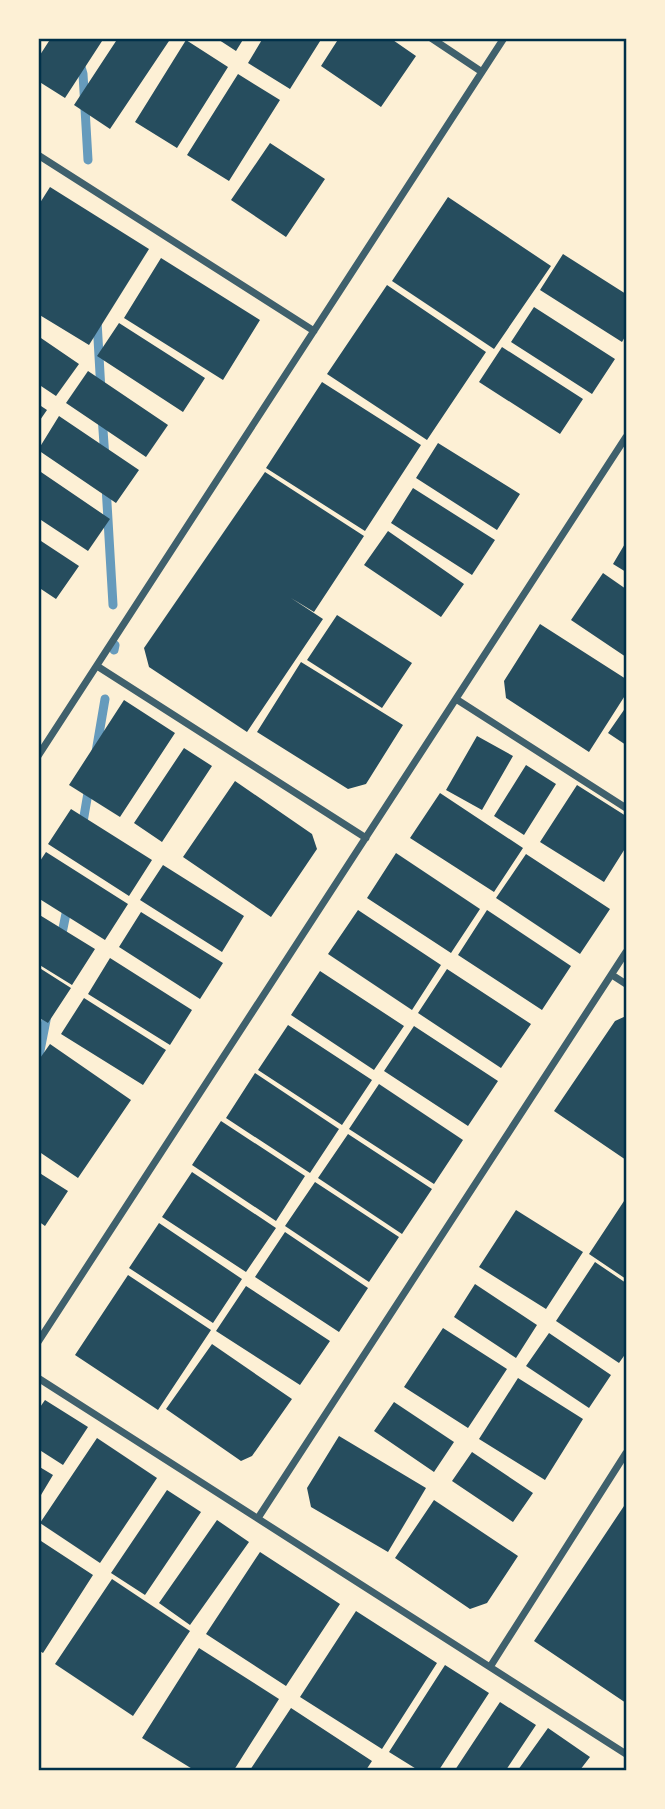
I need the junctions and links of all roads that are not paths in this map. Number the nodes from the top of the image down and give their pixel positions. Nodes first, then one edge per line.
1 (431, 38) edge
2 (504, 38) edge
3 (482, 72) junction
4 (38, 155) edge
5 (314, 331) junction
6 (626, 437) edge
7 (97, 666) junction
8 (456, 699) junction
9 (38, 756) edge
10 (626, 808) edge
11 (366, 838) junction
12 (626, 952) edge
13 (612, 975) junction
14 (626, 984) edge
15 (38, 1342) edge
16 (38, 1377) edge
17 (626, 1453) edge
18 (258, 1518) junction
19 (490, 1667) junction
20 (626, 1754) edge

1 - 3 street
2 - 3 street
3 - 5 street
4 - 5 street
5 - 7 street
6 - 8 street
7 - 9 street
7 - 11 street
8 - 10 street
8 - 11 street
11 - 15 street
12 - 13 street
13 - 14 street
13 - 18 street
16 - 18 street
17 - 19 street
18 - 19 street
19 - 20 street

